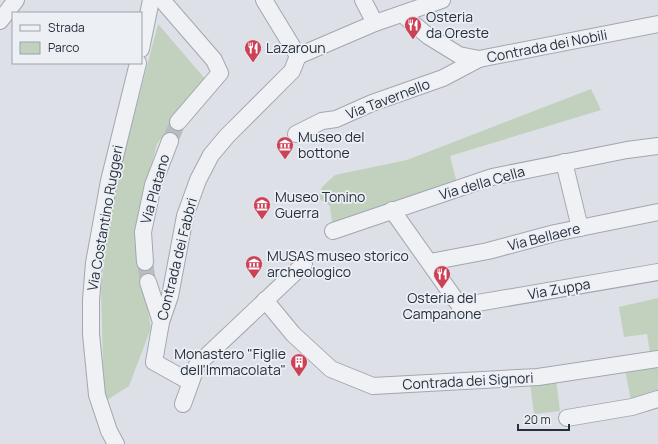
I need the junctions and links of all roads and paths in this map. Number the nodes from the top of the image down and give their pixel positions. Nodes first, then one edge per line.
1 (16, 0) edge
2 (151, 0) edge
3 (162, 0) edge
4 (264, 0) edge
5 (363, 0) edge
6 (442, 0) edge
7 (402, 14) junction
8 (0, 21) edge
9 (375, 23) junction
10 (658, 24) edge
11 (142, 44) edge
12 (298, 56) junction
13 (479, 59) junction
14 (138, 64) edge
15 (178, 122) tunnel mouth
16 (296, 134) dead end
17 (170, 141) tunnel mouth
18 (658, 146) edge
19 (564, 162) junction
20 (392, 210) junction
21 (658, 212) edge
22 (580, 228) junction
23 (333, 231) dead end
24 (145, 262) tunnel mouth
25 (430, 262) junction
26 (304, 264) dead end
27 (658, 272) edge
28 (148, 282) tunnel mouth
29 (265, 300) junction
30 (161, 322) junction
31 (658, 359) edge
32 (190, 382) junction
33 (658, 399) edge
34 (183, 404) dead end
35 (567, 418) dead end
36 (116, 444) edge

1 - 8 street
2 - 11 street
3 - 15 street
4 - 12 street
5 - 9 street
6 - 7 street
7 - 9 street
7 - 13 street, Contrada dei Nobili
9 - 12 street
10 - 13 street, Contrada dei Nobili
12 - 30 street, Contrada dei Fabbri
13 - 16 street, Via Tavernello
14 - 36 street, Via Costantino Ruggeri
17 - 24 street, Via Platano
18 - 19 street, Via della Cella
19 - 20 street, Via della Cella
19 - 22 street
20 - 23 street, Via della Cella
20 - 25 street
21 - 22 street, Via Bellaere
22 - 25 street, Via Bellaere
25 - 27 street, Via Zuppa
26 - 29 street
28 - 30 street
29 - 31 street, Contrada dei Signori
29 - 32 street
30 - 32 street, Contrada dei Fabbri
32 - 34 street
33 - 35 street

